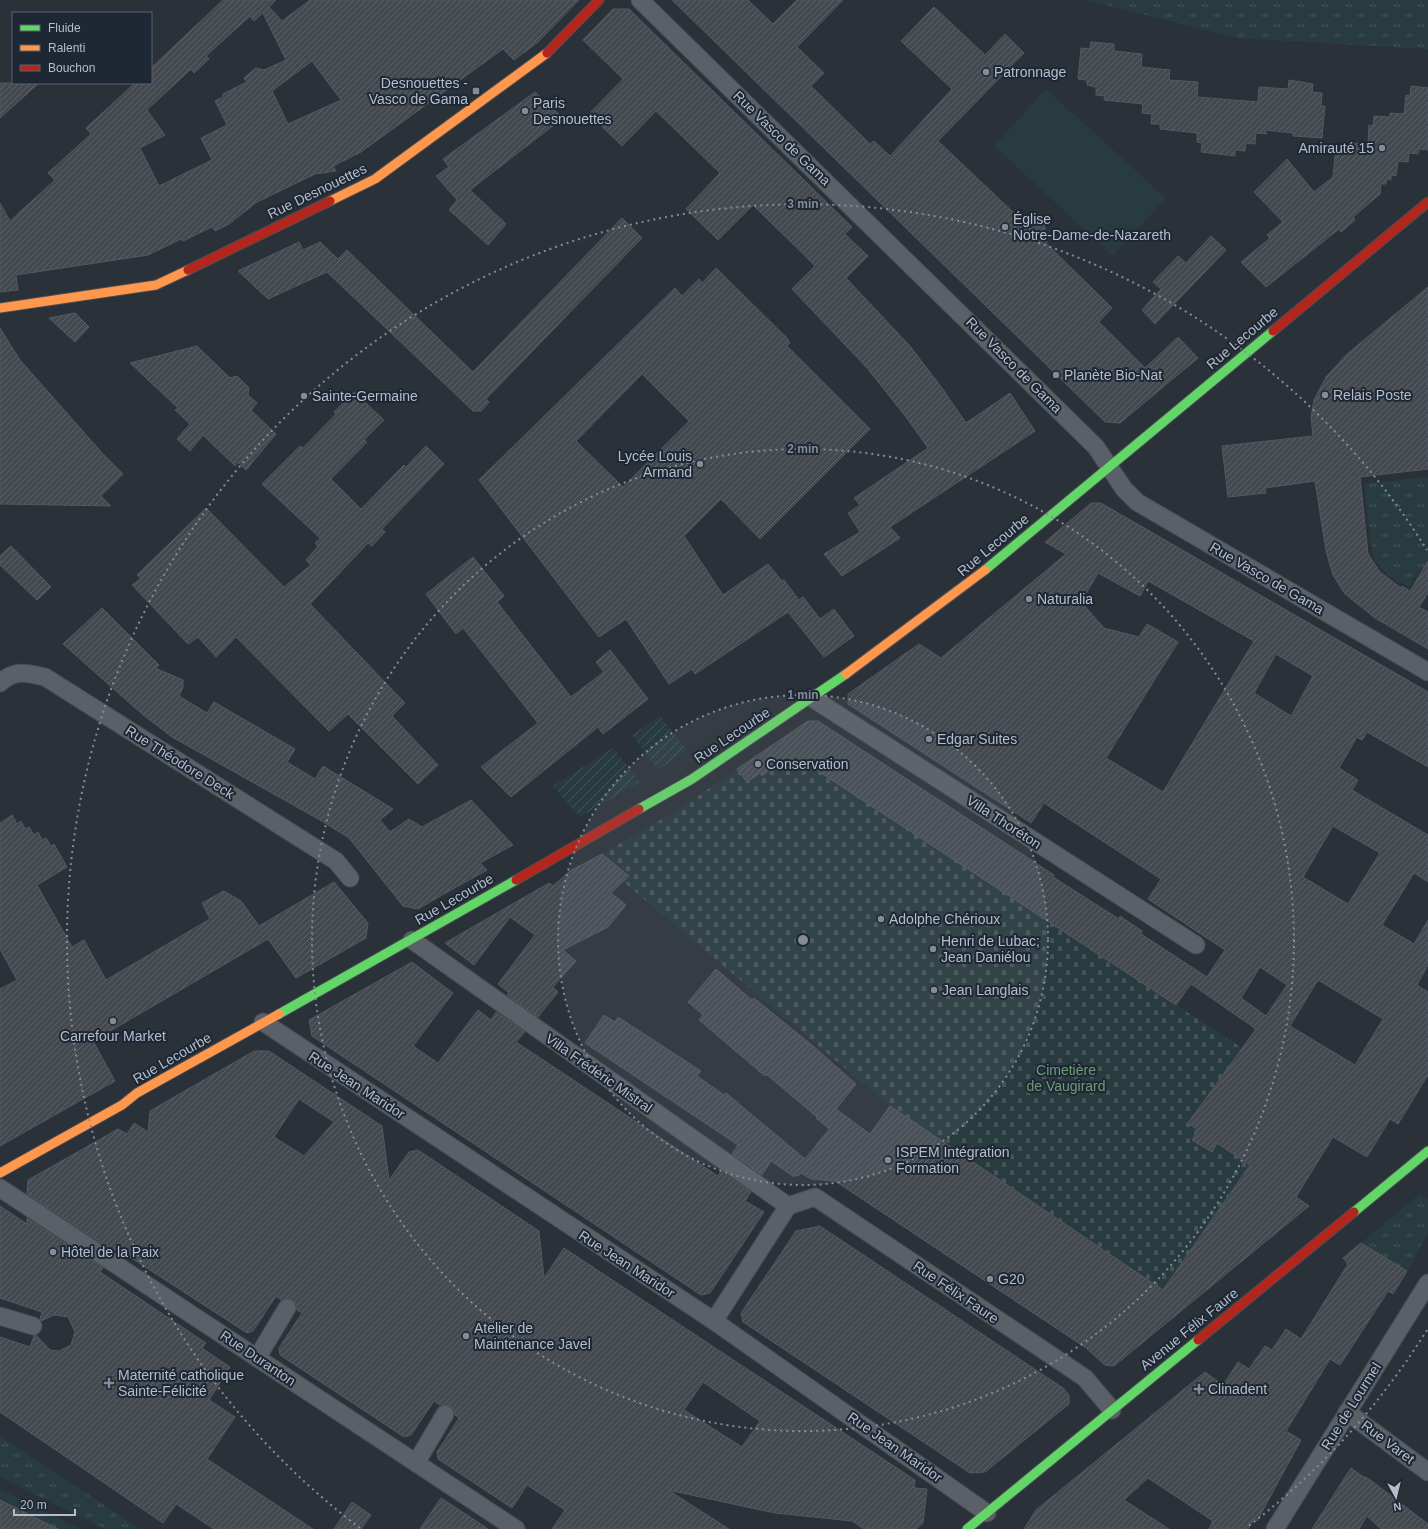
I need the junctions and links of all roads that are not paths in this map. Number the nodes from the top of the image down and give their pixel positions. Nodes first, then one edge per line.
1 (599, 0) edge
2 (640, 0) edge
3 (1428, 202) edge
4 (0, 308) edge
5 (1109, 466) junction
6 (1428, 672) edge
7 (0, 683) edge
8 (812, 698) junction
9 (350, 878) dead end
10 (412, 940) junction
11 (1196, 945) dead end
12 (263, 1022) junction
13 (1428, 1151) edge
14 (0, 1173) edge
15 (0, 1188) edge
16 (788, 1206) junction
17 (1428, 1283) edge
18 (287, 1308) dead end
19 (0, 1316) edge
20 (714, 1321) junction
21 (33, 1326) dead end
22 (257, 1358) junction
23 (1112, 1410) junction
24 (1347, 1412) junction
25 (445, 1414) dead end
26 (416, 1463) junction
27 (1428, 1472) edge
28 (987, 1513) junction
29 (516, 1529) edge
30 (967, 1529) edge
31 (1275, 1529) edge

1 - 4 main road, Rue Desnouettes
2 - 5 street, Rue Vasco de Gama
3 - 5 main road, Rue Lecourbe
5 - 6 street, Rue Vasco de Gama
5 - 8 main road, Rue Lecourbe
7 - 9 street, Rue Théodore Deck
8 - 10 main road, Rue Lecourbe
8 - 11 street, Villa Thoréton
10 - 12 main road, Rue Lecourbe
10 - 16 street, Villa Frédéric Mistral
12 - 14 main road, Rue Lecourbe
12 - 20 street, Rue Jean Maridor
13 - 23 main road, Avenue Félix Faure
15 - 22 street, Rue Duranton
16 - 20 street
16 - 23 street, Rue Félix Faure
17 - 24 street, Rue de Lourmel
18 - 22 street
19 - 21 street
20 - 28 street, Rue Jean Maridor
22 - 26 street, Rue Duranton
23 - 28 main road, Avenue Félix Faure
24 - 27 street, Rue Varet
24 - 31 street, Rue de Lourmel
25 - 26 street
26 - 29 street, Rue Duranton
28 - 30 main road, Avenue Félix Faure

